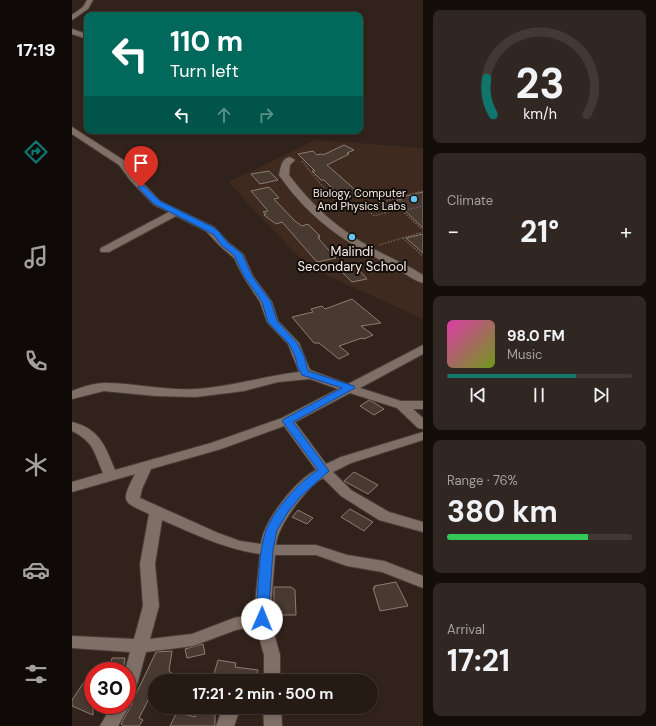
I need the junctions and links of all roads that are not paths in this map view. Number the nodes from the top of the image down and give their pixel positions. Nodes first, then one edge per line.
1 (90, 0) edge
2 (72, 18) edge
3 (72, 31) edge
4 (84, 36) edge
5 (72, 130) edge
6 (290, 160) dead end
7 (177, 212) junction
8 (105, 250) dead end
9 (423, 280) edge
10 (423, 349) edge
11 (310, 375) junction
12 (350, 388) junction
13 (72, 395) edge
14 (401, 405) junction
15 (423, 405) edge
16 (287, 421) junction
17 (423, 425) edge
18 (72, 426) edge
19 (423, 436) edge
20 (145, 467) junction
21 (324, 471) junction
22 (111, 476) junction
23 (72, 487) edge
24 (156, 512) junction
25 (423, 527) edge
26 (268, 550) junction
27 (423, 582) edge
28 (262, 619) junction
29 (72, 642) edge
30 (138, 647) junction
31 (134, 662) edge
32 (272, 674) edge
33 (116, 714) edge
34 (229, 714) edge
35 (272, 714) edge
36 (109, 726) edge
37 (225, 726) edge
38 (273, 726) edge

1 - 2 street
3 - 4 street
5 - 7 street
6 - 9 street
7 - 8 street
7 - 11 street
10 - 12 street
11 - 12 street
11 - 13 street
12 - 14 street
12 - 16 street
14 - 15 street
14 - 17 street
16 - 20 street
16 - 21 street
18 - 22 street
19 - 21 street
20 - 22 street
20 - 24 street
21 - 25 street
21 - 26 street
22 - 23 street
24 - 26 street
24 - 30 street
26 - 27 street
26 - 28 street
28 - 30 street
28 - 32 street
29 - 30 street
30 - 31 street
33 - 36 street
34 - 37 street
35 - 38 street

